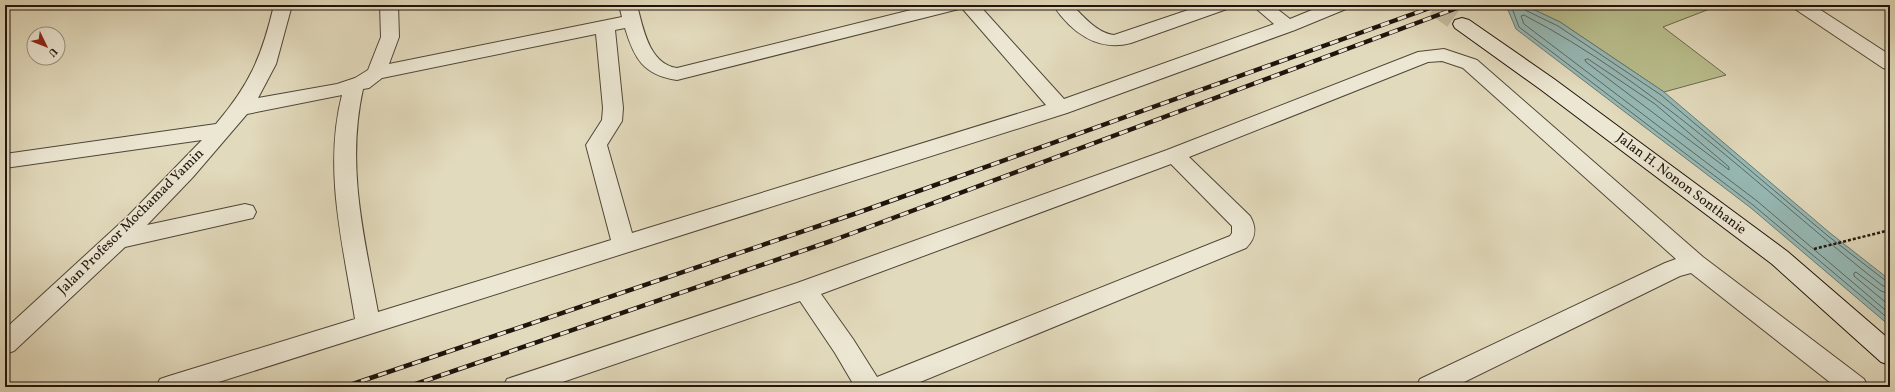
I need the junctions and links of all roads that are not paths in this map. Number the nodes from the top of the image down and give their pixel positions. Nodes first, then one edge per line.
1 (283, 5) edge
2 (389, 5) edge
3 (953, 5) edge
4 (969, 5) edge
5 (1062, 5) edge
6 (1221, 5) edge
7 (1261, 5) edge
8 (1340, 5) edge
9 (1801, 5) edge
10 (630, 13) edge
11 (1462, 24) tunnel mouth
12 (605, 26) junction
13 (1288, 26) junction
14 (1887, 59) edge
15 (376, 73) junction
16 (354, 86) junction
17 (240, 108) junction
18 (1060, 108) junction
19 (222, 130) junction
20 (1174, 155) junction
21 (5, 161) edge
22 (245, 212) dead end
23 (116, 240) junction
24 (624, 244) junction
25 (1695, 263) junction
26 (805, 290) junction
27 (368, 324) junction
28 (5, 344) edge
29 (1890, 355) edge
30 (169, 387) edge
31 (516, 387) edge
32 (869, 387) edge
33 (880, 387) edge
34 (1430, 387) edge
35 (1855, 387) edge

1 - 17 street, Jalan Profesor Mochamad Yamin
2 - 15 street
3 - 10 street
4 - 18 street
5 - 6 street
7 - 13 street
8 - 13 street
9 - 14 street
10 - 12 street
11 - 29 street, Jalan H. Nonon Sonthanie
12 - 15 street
12 - 24 street
13 - 18 street
15 - 16 street
16 - 17 street
16 - 27 street
17 - 19 street, Jalan Profesor Mochamad Yamin
18 - 24 street
19 - 21 street
19 - 23 street, Jalan Profesor Mochamad Yamin
20 - 25 street
20 - 26 street
20 - 33 street
22 - 23 street
23 - 28 street, Jalan Profesor Mochamad Yamin
24 - 27 street
25 - 34 street
25 - 35 street
26 - 31 street
26 - 32 street
27 - 30 street

